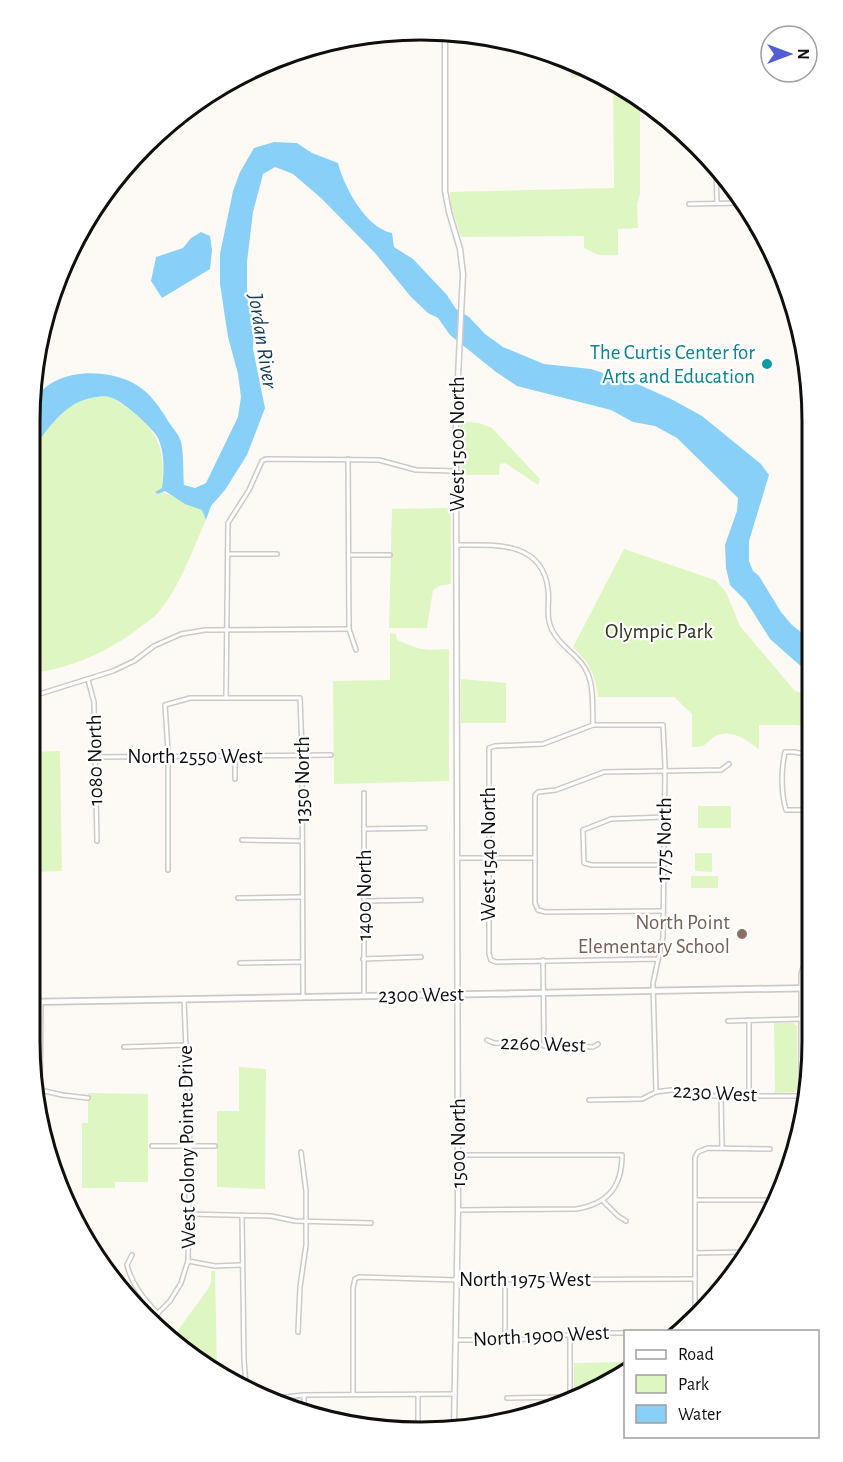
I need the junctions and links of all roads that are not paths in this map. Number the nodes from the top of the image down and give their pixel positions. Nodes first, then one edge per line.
1 (445, 41) edge
2 (716, 180) edge
3 (717, 203) junction
4 (733, 203) edge
5 (688, 204) dead end
6 (348, 459) junction
7 (456, 471) junction
8 (456, 545) junction
9 (228, 554) junction
10 (277, 554) dead end
11 (349, 555) junction
12 (390, 555) dead end
13 (349, 629) junction
14 (226, 630) junction
15 (356, 650) dead end
16 (88, 680) junction
17 (40, 694) edge
18 (226, 698) junction
19 (593, 725) junction
20 (802, 753) edge
21 (302, 755) junction
22 (331, 755) dead end
23 (95, 756) junction
24 (168, 756) junction
25 (235, 756) junction
26 (729, 764) dead end
27 (665, 771) junction
28 (235, 779) dead end
29 (364, 793) dead end
30 (802, 810) edge
31 (665, 818) junction
32 (425, 828) dead end
33 (364, 829) junction
34 (242, 840) dead end
35 (97, 841) dead end
36 (302, 841) junction
37 (457, 858) junction
38 (488, 858) junction
39 (535, 858) junction
40 (664, 865) junction
41 (168, 870) dead end
42 (302, 897) junction
43 (238, 898) dead end
44 (422, 900) dead end
45 (365, 901) junction
46 (663, 911) junction
47 (422, 957) dead end
48 (363, 959) junction
49 (658, 959) junction
50 (543, 960) junction
51 (303, 962) junction
52 (240, 963) dead end
53 (802, 969) edge
54 (801, 988) junction
55 (654, 990) junction
56 (544, 993) junction
57 (457, 994) junction
58 (364, 996) junction
59 (303, 997) junction
60 (184, 1000) junction
61 (41, 1002) joint
62 (801, 1019) junction
63 (749, 1020) junction
64 (728, 1021) dead end
65 (487, 1040) dead end
66 (40, 1042) edge
67 (598, 1044) dead end
68 (186, 1045) junction
69 (544, 1046) junction
70 (124, 1047) dead end
71 (801, 1073) edge
72 (44, 1091) edge
73 (656, 1092) junction
74 (798, 1095) edge
75 (721, 1096) junction
76 (749, 1096) junction
77 (88, 1098) dead end
78 (589, 1100) dead end
79 (152, 1146) dead end
80 (190, 1146) junction
81 (215, 1146) dead end
82 (722, 1148) junction
83 (770, 1149) dead end
84 (301, 1152) dead end
85 (458, 1155) junction
86 (694, 1200) junction
87 (767, 1200) edge
88 (603, 1201) junction
89 (458, 1210) junction
90 (189, 1214) junction
91 (242, 1215) junction
92 (626, 1221) dead end
93 (306, 1222) junction
94 (371, 1223) dead end
95 (738, 1251) edge
96 (695, 1253) junction
97 (132, 1255) dead end
98 (188, 1261) junction
99 (242, 1265) junction
100 (695, 1279) junction
101 (457, 1280) junction
102 (505, 1280) junction
103 (695, 1306) edge
104 (158, 1314) joint
105 (298, 1332) dead end
106 (624, 1333) edge
107 (570, 1335) junction
108 (456, 1340) junction
109 (506, 1340) junction
110 (245, 1378) edge
111 (570, 1391) edge
112 (353, 1394) junction
113 (418, 1394) junction
114 (455, 1394) junction
115 (304, 1395) junction
116 (288, 1397) edge
117 (507, 1398) dead end
118 (552, 1398) edge
119 (304, 1403) edge
120 (454, 1420) edge
121 (418, 1422) edge

1 - 7 street, West 1500 North
2 - 3 street
3 - 4 street
3 - 5 street
6 - 7 street
6 - 9 street
6 - 11 street
7 - 8 street, West 1500 North
8 - 19 street
8 - 37 street, West 1500 North
9 - 10 street
9 - 14 street
11 - 12 street
11 - 13 street
13 - 14 street
13 - 15 street
14 - 16 street
14 - 18 street
16 - 17 street
16 - 23 street, 1080 North
18 - 21 street, 1350 North
18 - 24 street, 1350 North
19 - 27 street, 1775 North
19 - 38 street, West 1540 North
20 - 30 street
21 - 22 street, North 2550 West
21 - 25 street, North 2550 West
21 - 36 street, 1350 North
23 - 24 street, North 2550 West
23 - 35 street, 1080 North
24 - 25 street, North 2550 West
24 - 41 street
25 - 28 street
26 - 27 street
27 - 31 street, 1775 North
27 - 39 street
29 - 33 street, 1400 North
31 - 40 street, 1775 North
31 - 40 street
32 - 33 street
33 - 45 street, 1400 North
34 - 36 street
36 - 42 street, 1350 North
37 - 38 street
37 - 57 street, 1500 North
38 - 39 street
38 - 50 street, West 1540 North
39 - 46 street
40 - 46 street, 1775 North
42 - 43 street
42 - 51 street, 1350 North
44 - 45 street
45 - 48 street, 1400 North
46 - 49 street, 1775 North
47 - 48 street
48 - 58 street, 1400 North
49 - 50 street
49 - 55 street, 1775 North
50 - 56 street
51 - 52 street
51 - 59 street, 1350 North
53 - 54 street
54 - 55 main road, 2300 West
54 - 62 street
55 - 56 main road, 2300 West
55 - 73 street, 1775 North
56 - 57 main road, 2300 West
56 - 69 street
57 - 58 main road, 2300 West
57 - 85 street, 1500 North
58 - 59 main road, 2300 West
59 - 60 main road, 2300 West
60 - 61 main road, 2300 West
60 - 68 street, West Colony Pointe Drive
61 - 66 street
62 - 63 street
62 - 71 street
63 - 64 street
63 - 76 street
65 - 69 street, 2260 West
67 - 69 street, 2260 West
68 - 70 street
68 - 80 street, West Colony Pointe Drive
72 - 77 street
73 - 75 street, 2230 West
73 - 78 street, 2230 West
74 - 76 street, 2230 West
75 - 76 street, 2230 West
75 - 82 street
79 - 80 street
80 - 81 street
80 - 90 street, West Colony Pointe Drive
82 - 83 street
82 - 86 street
84 - 93 street
85 - 88 street
85 - 89 street, 1500 North
86 - 87 street
86 - 96 street
88 - 89 street
88 - 92 street
89 - 101 street, 1500 North
90 - 91 street
90 - 98 street, West Colony Pointe Drive
91 - 93 street
91 - 99 street
93 - 94 street
93 - 105 street
95 - 96 street
96 - 100 street
97 - 104 street
98 - 99 street
98 - 104 street, West Colony Pointe Drive
99 - 110 street
100 - 102 street, North 1975 West
100 - 103 street
101 - 102 street, North 1975 West
101 - 108 street, 1500 North
101 - 112 street, North 1975 West
102 - 109 street
106 - 107 street, North 1900 West
107 - 109 street, North 1900 West
107 - 111 street
108 - 109 street, North 1900 West
108 - 114 street, 1500 North
112 - 113 street
112 - 115 street
113 - 114 street
113 - 121 street
114 - 120 street, 1500 North
115 - 116 street
115 - 119 street
117 - 118 street

